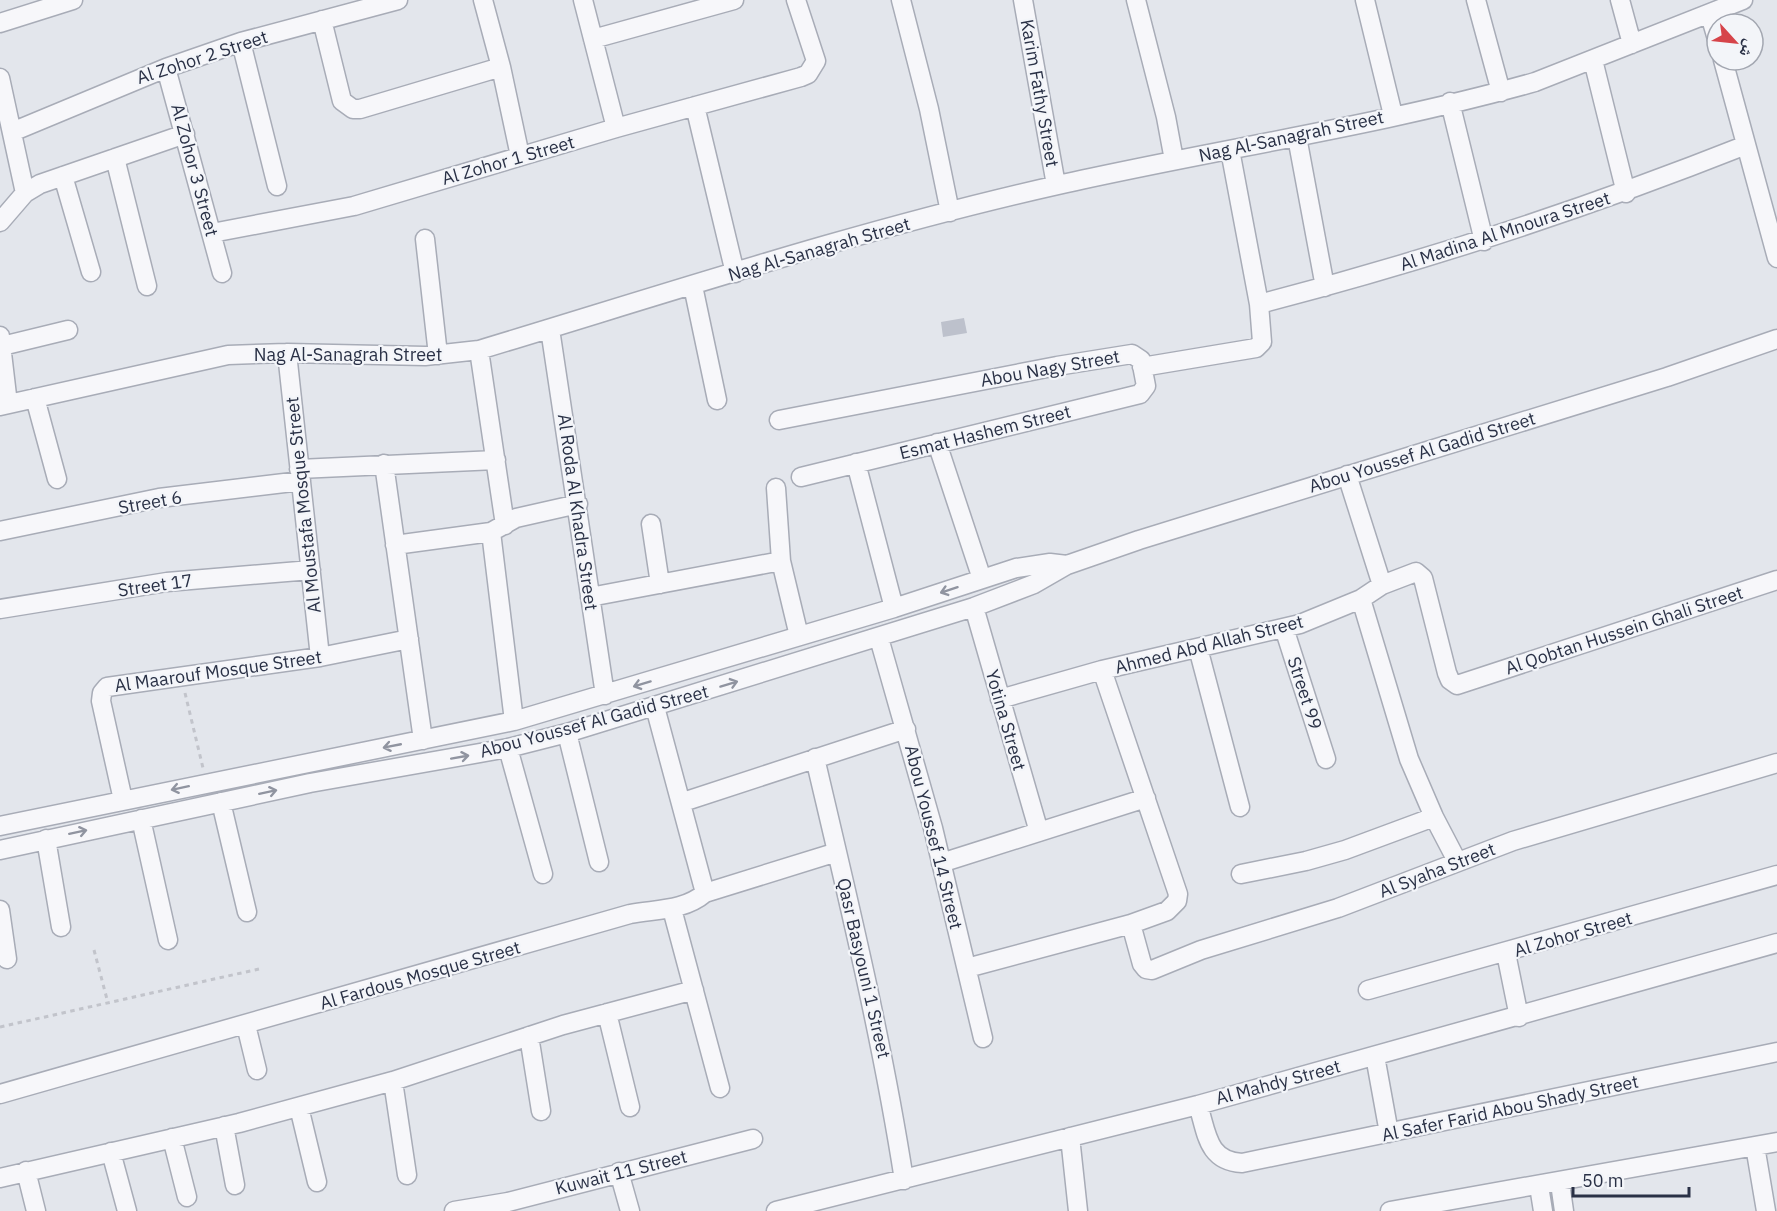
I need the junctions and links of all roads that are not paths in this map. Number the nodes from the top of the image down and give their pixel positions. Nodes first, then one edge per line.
1 (73, 0) edge
2 (399, 0) edge
3 (483, 0) edge
4 (583, 0) edge
5 (734, 0) edge
6 (796, 0) edge
7 (901, 0) edge
8 (1023, 0) edge
9 (1136, 0) edge
10 (1365, 0) edge
11 (1476, 0) edge
12 (1620, 0) edge
13 (1743, 0) edge
14 (703, 4) edge
15 (1717, 12) edge
16 (1705, 17) edge
17 (322, 20) junction
18 (0, 23) edge
19 (593, 39) junction
20 (241, 42) junction
21 (1632, 44) junction
22 (1593, 60) junction
23 (501, 67) junction
24 (166, 68) junction
25 (1726, 72) edge
26 (0, 78) edge
27 (1501, 92) junction
28 (1450, 102) junction
29 (695, 106) junction
30 (1393, 115) junction
31 (616, 128) junction
32 (12, 132) junction
33 (185, 134) junction
34 (1298, 137) junction
35 (1746, 144) junction
36 (1230, 150) junction
37 (520, 156) junction
38 (116, 158) junction
39 (1174, 160) junction
40 (63, 176) junction
41 (1056, 185) junction
42 (276, 186) dead end
43 (25, 192) junction
44 (1626, 193) junction
45 (950, 212) junction
46 (0, 222) edge
47 (212, 233) junction
48 (425, 239) dead end
49 (1484, 241) junction
50 (1777, 258) edge
51 (91, 272) dead end
52 (222, 273) dead end
53 (735, 273) junction
54 (147, 286) dead end
55 (693, 286) junction
56 (1325, 287) junction
57 (1259, 304) junction
58 (550, 328) junction
59 (68, 330) dead end
60 (1777, 339) edge
61 (1, 341) edge
62 (479, 350) junction
63 (286, 353) junction
64 (438, 355) junction
65 (1142, 367) junction
66 (35, 398) junction
67 (717, 400) dead end
68 (4, 405) edge
69 (779, 420) dead end
70 (937, 443) junction
71 (495, 460) junction
72 (856, 463) junction
73 (384, 464) junction
74 (300, 475) junction
75 (1347, 475) junction
76 (801, 477) dead end
77 (57, 479) dead end
78 (776, 488) dead end
79 (578, 504) junction
80 (651, 524) dead end
81 (498, 528) junction
82 (0, 531) edge
83 (395, 545) junction
84 (781, 561) junction
85 (1067, 565) junction
86 (310, 570) junction
87 (991, 576) junction
88 (1777, 580) edge
89 (660, 584) junction
90 (1382, 585) junction
91 (1004, 596) junction
92 (591, 597) junction
93 (1361, 598) junction
94 (974, 607) junction
95 (894, 608) junction
96 (0, 609) edge
97 (1284, 628) junction
98 (799, 636) junction
99 (879, 638) junction
100 (409, 639) junction
101 (1198, 648) junction
102 (320, 657) junction
103 (1102, 670) junction
104 (1471, 681) joint
105 (605, 695) junction
106 (1000, 699) junction
107 (656, 706) junction
108 (514, 721) junction
109 (906, 729) junction
110 (567, 733) junction
111 (423, 740) junction
112 (508, 748) junction
113 (815, 758) junction
114 (1326, 759) dead end
115 (305, 763) junction
116 (1777, 763) edge
117 (310, 783) junction
118 (1146, 798) junction
119 (123, 800) junction
120 (221, 802) junction
121 (683, 802) junction
122 (1240, 807) dead end
123 (1434, 817) junction
124 (141, 819) junction
125 (0, 826) edge
126 (1039, 832) junction
127 (46, 839) junction
128 (0, 850) edge
129 (837, 852) junction
130 (1457, 861) junction
131 (599, 862) dead end
132 (942, 863) junction
133 (543, 874) dead end
134 (1241, 874) dead end
135 (1777, 875) edge
136 (705, 893) junction
137 (672, 909) junction
138 (0, 910) edge
139 (247, 912) dead end
140 (1131, 924) junction
141 (61, 927) dead end
142 (168, 940) dead end
143 (1777, 943) edge
144 (1506, 953) junction
145 (7, 959) dead end
146 (967, 968) junction
147 (694, 990) junction
148 (1368, 990) dead end
149 (607, 1013) junction
150 (1520, 1017) junction
151 (246, 1024) junction
152 (528, 1036) junction
153 (983, 1038) dead end
154 (1777, 1052) edge
155 (1375, 1056) junction
156 (257, 1070) dead end
157 (393, 1081) junction
158 (720, 1088) dead end
159 (0, 1094) edge
160 (1197, 1105) junction
161 (299, 1107) junction
162 (630, 1107) dead end
163 (541, 1111) dead end
164 (224, 1126) junction
165 (1389, 1133) junction
166 (1070, 1137) junction
167 (172, 1138) junction
168 (753, 1139) dead end
169 (1777, 1142) edge
170 (1755, 1146) junction
171 (111, 1152) junction
172 (26, 1171) junction
173 (619, 1172) junction
174 (407, 1175) dead end
175 (0, 1178) edge
176 (904, 1180) junction
177 (316, 1182) dead end
178 (1560, 1183) junction
179 (236, 1185) dead end
180 (1539, 1186) junction
181 (187, 1197) dead end
182 (837, 1204) edge
183 (509, 1206) edge
184 (36, 1211) edge
185 (127, 1211) edge
186 (454, 1211) edge
187 (630, 1211) edge
188 (776, 1211) edge
189 (1078, 1211) edge
190 (1390, 1211) edge
191 (1543, 1211) edge
192 (1564, 1211) edge
193 (1766, 1211) edge

1 - 18 street
2 - 17 street, Al Zohor 2 Street
3 - 23 street
4 - 19 street
5 - 14 street
6 - 29 street, Al Zohor 1 Street
7 - 45 street
8 - 41 street, Karim Fathy Street
9 - 39 street
10 - 30 street
11 - 27 street
12 - 21 street
13 - 15 street, Nag Al-Sanagrah Street
14 - 19 street
16 - 21 street, Nag Al-Sanagrah Street
17 - 20 street, Al Zohor 2 Street
17 - 23 street
19 - 31 street
20 - 24 street, Al Zohor 2 Street
20 - 42 street
21 - 22 street, Nag Al-Sanagrah Street
22 - 27 street, Nag Al-Sanagrah Street
22 - 44 street
23 - 37 street
24 - 32 street, Al Zohor 2 Street
24 - 33 street, Al Zohor 3 Street
25 - 35 street
26 - 32 street
27 - 28 street, Nag Al-Sanagrah Street
28 - 30 street, Nag Al-Sanagrah Street
28 - 49 street
29 - 31 street, Al Zohor 1 Street
29 - 53 street
30 - 34 street, Nag Al-Sanagrah Street
31 - 37 street, Al Zohor 1 Street
32 - 43 street
33 - 38 street
33 - 47 street, Al Zohor 3 Street
34 - 36 street, Nag Al-Sanagrah Street
34 - 56 street
35 - 44 street, Al Madina Al Mnoura Street
35 - 50 street
36 - 39 street, Nag Al-Sanagrah Street
36 - 57 street, Abou Nagy Street
37 - 47 street, Al Zohor 1 Street
38 - 40 street
38 - 54 street
39 - 41 street, Nag Al-Sanagrah Street
40 - 43 street
40 - 51 street
41 - 45 street, Nag Al-Sanagrah Street
43 - 46 street
44 - 49 street, Al Madina Al Mnoura Street
45 - 53 street, Nag Al-Sanagrah Street
47 - 52 street, Al Zohor 3 Street
48 - 64 street
49 - 56 street, Al Madina Al Mnoura Street
53 - 55 street, Nag Al-Sanagrah Street
55 - 58 street, Nag Al-Sanagrah Street
55 - 67 street
56 - 57 street, Al Madina Al Mnoura Street
57 - 65 street, Abou Nagy Street
58 - 62 street, Nag Al-Sanagrah Street
58 - 79 street, Al Roda Al Khadra Street
59 - 61 street
60 - 75 street, Abou Youssef Al Gadid Street
61 - 68 street
62 - 64 street, Nag Al-Sanagrah Street
62 - 71 street
63 - 64 street, Nag Al-Sanagrah Street
63 - 66 street, Nag Al-Sanagrah Street
63 - 74 street, Al Moustafa Mosque Street
65 - 69 street, Abou Nagy Street
65 - 70 street, Esmat Hashem Street
66 - 68 street, Nag Al-Sanagrah Street
66 - 77 street
70 - 72 street, Esmat Hashem Street
70 - 87 street
71 - 73 street, Street 6
71 - 81 street
72 - 76 street, Esmat Hashem Street
72 - 95 street
73 - 74 street, Street 6
73 - 83 street
74 - 82 street, Street 6
74 - 86 street, Al Moustafa Mosque Street
75 - 85 street, Abou Youssef Al Gadid Street
75 - 90 street
78 - 84 street
79 - 81 street
79 - 92 street, Al Roda Al Khadra Street
80 - 89 street
81 - 83 street
81 - 108 street
83 - 100 street
84 - 89 street
84 - 98 street
85 - 87 street, Abou Youssef Al Gadid Street
85 - 91 street, Abou Youssef Al Gadid Street
86 - 96 street, Street 17
86 - 102 street, Al Moustafa Mosque Street
87 - 91 street
87 -> 95 street, Abou Youssef Al Gadid Street
88 - 104 street, Al Qobtan Hussein Ghali Street
89 - 92 street
90 - 93 street, Ahmed Abd Allah Street
90 - 104 street, Ahmed Abd Allah Street
91 - 94 street, Abou Youssef Al Gadid Street
92 - 105 street, Al Roda Al Khadra Street
93 - 97 street, Ahmed Abd Allah Street
93 - 123 street
94 - 99 street, Abou Youssef Al Gadid Street
94 - 106 street, Yotina Street
95 - 98 street, Abou Youssef Al Gadid Street
97 - 101 street, Ahmed Abd Allah Street
97 - 114 street, Street 99
98 -> 105 street, Abou Youssef Al Gadid Street
107 -> 99 street, Abou Youssef Al Gadid Street
99 - 109 street, Abou Youssef 14 Street
100 - 102 street, Al Maarouf Mosque Street
100 - 111 street
101 - 103 street, Ahmed Abd Allah Street
101 - 122 street
102 - 119 street, Al Maarouf Mosque Street
103 - 106 street, Ahmed Abd Allah Street
103 - 118 street
105 - 108 street, Abou Youssef Al Gadid Street
106 - 126 street, Yotina Street
107 - 110 street, Abou Youssef Al Gadid Street
107 - 121 street
108 - 111 street, Abou Youssef Al Gadid Street
109 - 113 street
109 - 132 street, Abou Youssef 14 Street
110 - 112 street, Abou Youssef Al Gadid Street
110 - 131 street
111 -> 115 street, Abou Youssef Al Gadid Street
117 -> 112 street, Abou Youssef Al Gadid Street
112 - 133 street
113 - 121 street
113 - 129 street, Qasr Basyouni 1 Street
115 - 117 street
115 -> 119 street, Abou Youssef Al Gadid Street
116 - 130 street, Al Syaha Street
120 -> 117 street, Abou Youssef Al Gadid Street
118 - 126 street
118 - 140 street
119 - 125 street, Abou Youssef Al Gadid Street
120 - 124 street, Abou Youssef Al Gadid Street
120 - 139 street
121 - 136 street
123 - 130 street
123 - 134 street
127 -> 124 street, Abou Youssef Al Gadid Street
124 - 142 street
126 - 132 street
127 - 128 street, Abou Youssef Al Gadid Street
127 - 141 street
129 - 136 street, Al Fardous Mosque Street
129 - 176 street, Qasr Basyouni 1 Street
130 - 140 street, Al Syaha Street
132 - 146 street, Abou Youssef 14 Street
135 - 144 street, Al Zohor Street
136 - 137 street, Al Fardous Mosque Street
137 - 147 street
137 - 151 street, Al Fardous Mosque Street
138 - 145 street
140 - 146 street
143 - 150 street, Al Mahdy Street
144 - 148 street, Al Zohor Street
144 - 150 street
146 - 153 street, Abou Youssef 14 Street
147 - 149 street
147 - 158 street
149 - 152 street
149 - 162 street
150 - 155 street, Al Mahdy Street
151 - 156 street
151 - 159 street, Al Fardous Mosque Street
152 - 157 street
152 - 163 street
154 - 165 street, Al Safer Farid Abou Shady Street
155 - 160 street, Al Mahdy Street
155 - 165 street
157 - 161 street
157 - 174 street
160 - 165 street, Al Safer Farid Abou Shady Street
160 - 166 street, Al Mahdy Street
161 - 164 street
161 - 177 street
164 - 167 street
164 - 179 street
166 - 176 street, Al Mahdy Street
166 - 189 street
167 - 171 street
167 - 181 street
168 - 173 street, Kuwait 11 Street
169 - 170 street
170 - 178 street
170 - 193 street
171 - 172 street
171 - 185 street
172 - 175 street
172 - 184 street
173 - 183 street, Kuwait 11 Street
173 - 187 street
176 - 182 street, Al Mahdy Street
178 - 180 street
178 - 192 street
180 - 190 street
180 - 191 street
182 - 188 street, Al Mahdy Street
183 - 186 street, Kuwait 11 Street

